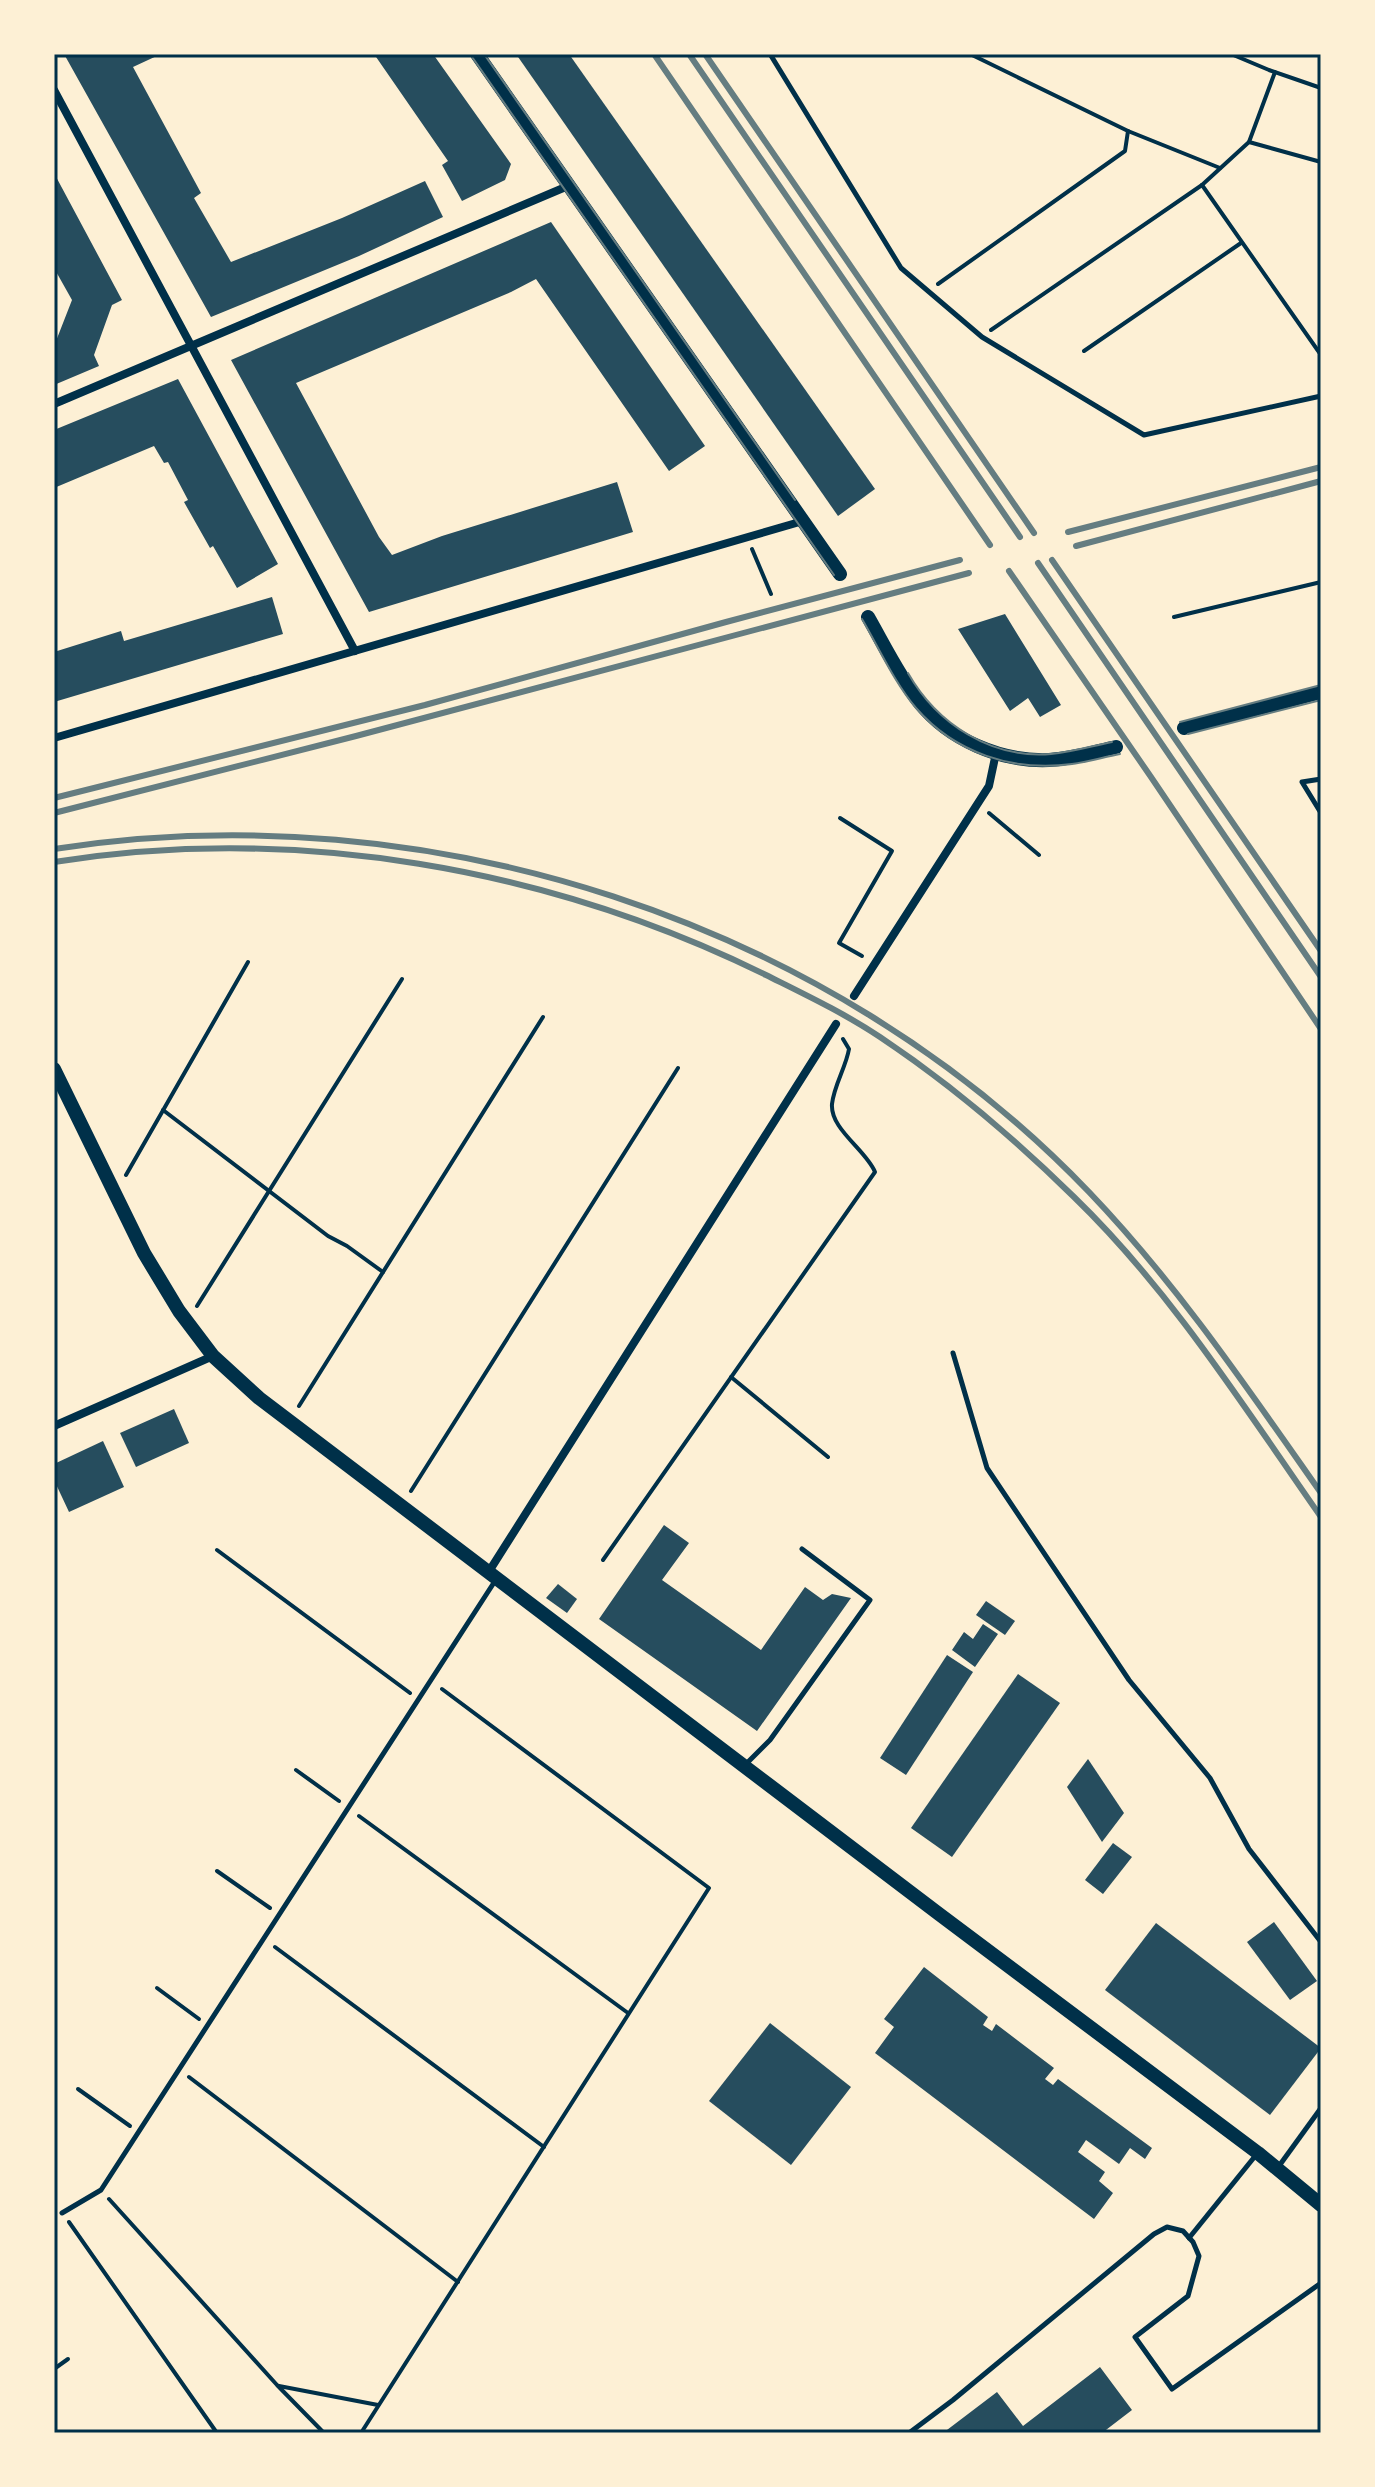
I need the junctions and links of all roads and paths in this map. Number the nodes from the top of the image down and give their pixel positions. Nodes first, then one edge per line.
1 (477, 54) edge
2 (770, 54) edge
3 (970, 54) edge
4 (1231, 54) edge
5 (1275, 72) junction
6 (1321, 88) edge
7 (54, 90) edge
8 (1128, 131) junction
9 (1249, 142) junction
10 (1321, 162) edge
11 (1220, 168) junction
12 (1202, 185) junction
13 (568, 186) junction
14 (1241, 243) junction
15 (945, 279) dead end
16 (998, 325) dead end
17 (192, 346) junction
18 (1084, 351) dead end
19 (1321, 355) edge
20 (1321, 396) edge
21 (54, 404) edge
22 (803, 521) junction
23 (756, 558) dead end
24 (840, 574) dead end
25 (1321, 582) edge
26 (771, 594) dead end
27 (868, 617) dead end
28 (1174, 617) dead end
29 (355, 651) junction
30 (1321, 692) edge
31 (1184, 728) dead end
32 (54, 738) edge
33 (1116, 747) dead end
34 (996, 753) junction
35 (1321, 779) edge
36 (1321, 813) edge
37 (992, 815) dead end
38 (840, 818) dead end
39 (1039, 855) dead end
40 (248, 962) dead end
41 (875, 964) junction
42 (402, 979) dead end
43 (854, 996) dead end
44 (543, 1017) dead end
45 (836, 1024) joint
46 (678, 1068) dead end
47 (54, 1069) edge
48 (163, 1110) junction
49 (269, 1191) junction
50 (114, 1194) junction
51 (383, 1272) junction
52 (187, 1322) junction
53 (953, 1353) dead end
54 (213, 1356) junction
55 (731, 1377) junction
56 (289, 1422) junction
57 (54, 1426) edge
58 (828, 1457) dead end
59 (402, 1507) junction
60 (802, 1549) dead end
61 (217, 1550) dead end
62 (603, 1560) dead end
63 (492, 1576) junction
64 (430, 1680) junction
65 (418, 1700) junction
66 (744, 1767) junction
67 (296, 1770) dead end
68 (348, 1808) junction
69 (217, 1871) dead end
70 (278, 1914) junction
71 (263, 1939) junction
72 (1321, 1942) edge
73 (157, 1988) dead end
74 (628, 2013) junction
75 (208, 2025) junction
76 (178, 2070) junction
77 (78, 2089) dead end
78 (1321, 2108) edge
79 (138, 2132) junction
80 (544, 2147) junction
81 (1258, 2153) junction
82 (1277, 2169) junction
83 (101, 2190) junction
84 (1321, 2205) edge
85 (62, 2213) joint
86 (1189, 2238) junction
87 (458, 2282) junction
88 (1321, 2283) edge
89 (68, 2359) dead end
90 (54, 2369) edge
91 (277, 2385) junction
92 (378, 2405) junction
93 (217, 2433) edge
94 (324, 2433) edge
95 (361, 2433) edge
96 (909, 2433) edge

1 - 13 street
2 - 20 lane
3 - 8 path
4 - 5 path
5 - 6 path
5 - 9 path
7 - 17 street
8 - 11 path
8 - 15 path
9 - 10 path
9 - 11 path
11 - 12 path
12 - 14 path
12 - 16 path
13 - 17 street
13 - 22 street
14 - 18 path
14 - 19 path
17 - 21 street
17 - 29 street
22 - 24 street
22 - 29 street
23 - 26 path
25 - 28 path
27 - 34 street
29 - 32 street
30 - 31 street
33 - 34 street
34 - 41 street
35 - 36 lane
37 - 39 path
38 - 41 path
40 - 48 path
41 - 43 street
42 - 49 path
44 - 51 path
45 - 55 path
45 - 63 street
46 - 59 path
47 - 50 street
48 - 49 path
48 - 50 path
49 - 51 path
49 - 52 path
50 - 52 street
51 - 56 path
52 - 54 street
53 - 72 lane
54 - 56 street
54 - 57 street
55 - 58 path
55 - 62 path
56 - 59 street
59 - 63 street
60 - 66 lane
61 - 65 path
63 - 64 lane
63 - 66 street
64 - 65 lane
64 - 74 path
65 - 68 lane
66 - 81 street
67 - 68 path
68 - 70 lane
68 - 74 path
69 - 70 path
70 - 71 lane
71 - 75 lane
71 - 80 path
73 - 75 path
74 - 80 path
75 - 76 lane
76 - 79 lane
76 - 87 path
77 - 79 path
78 - 82 lane
79 - 83 lane
80 - 87 path
81 - 82 street
81 - 86 lane
82 - 84 street
83 - 85 lane
83 - 91 path
85 - 93 path
86 - 88 lane
86 - 96 lane
87 - 92 path
89 - 90 path
91 - 92 path
91 - 94 path
92 - 95 path

